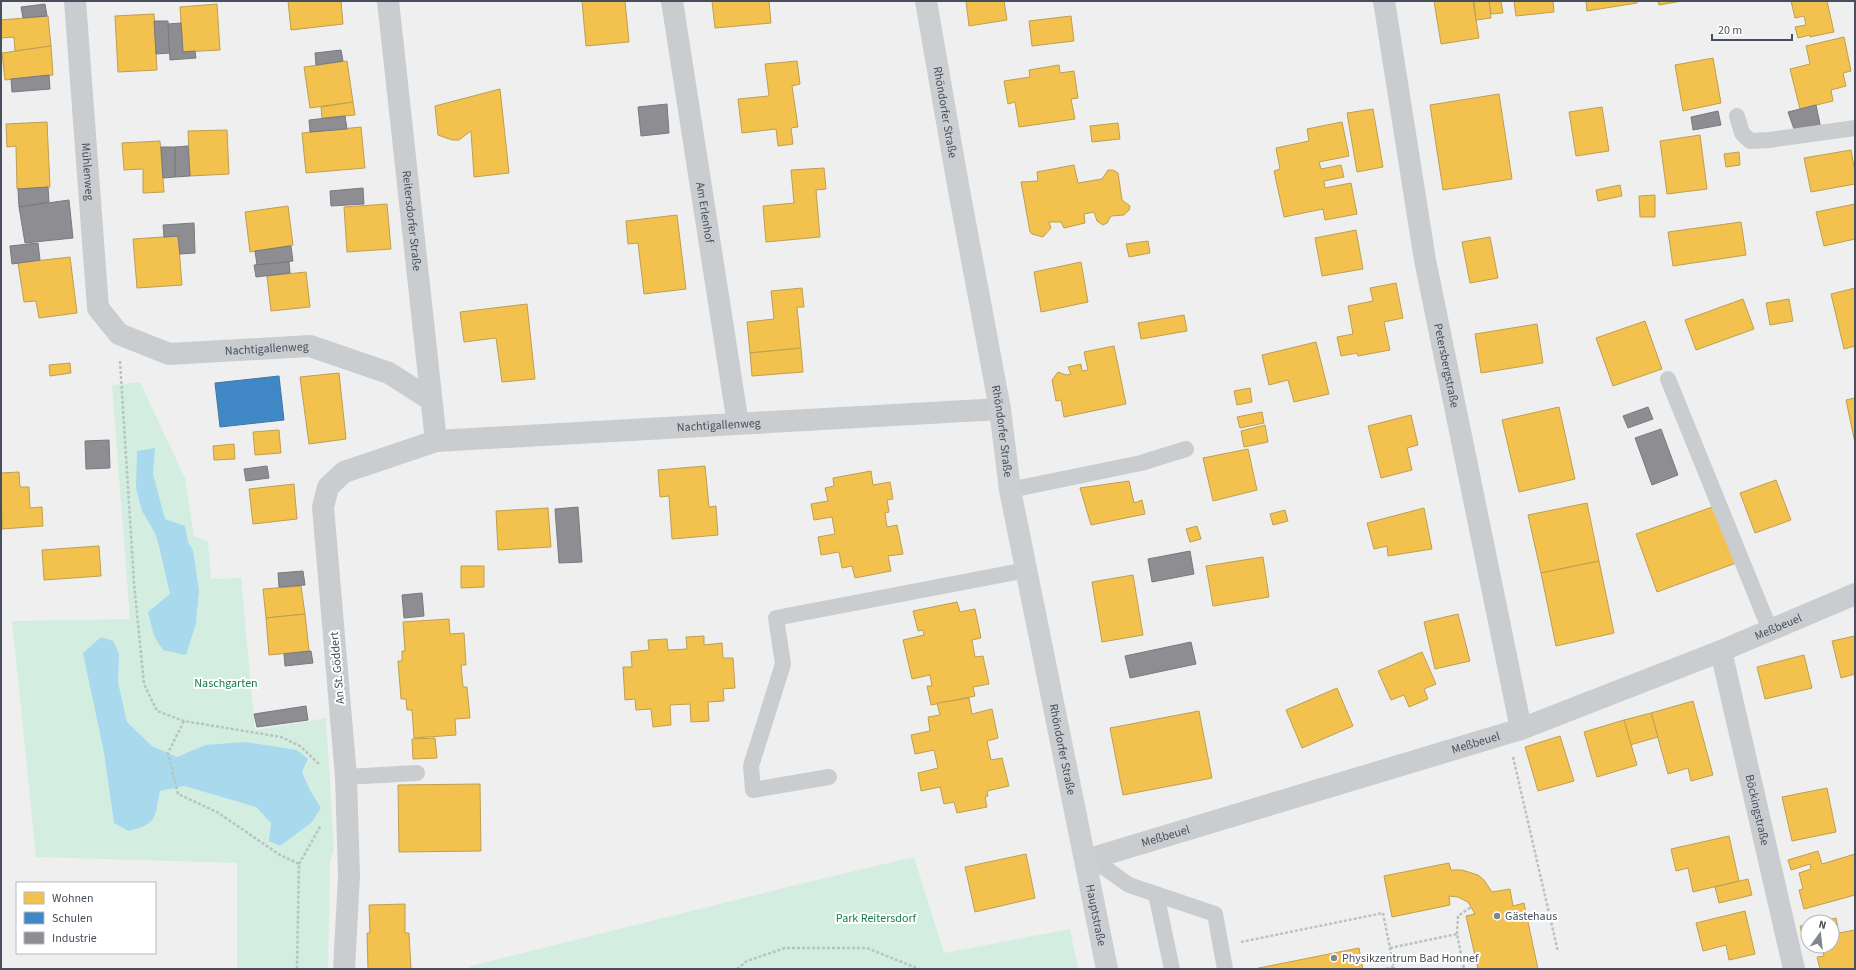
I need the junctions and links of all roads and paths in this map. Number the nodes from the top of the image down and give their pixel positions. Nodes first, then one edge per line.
1 (75, 1) edge
2 (388, 1) edge
3 (672, 1) edge
4 (926, 1) edge
5 (1384, 1) edge
6 (1737, 116) dead end
7 (1855, 128) edge
8 (119, 334) junction
9 (1668, 379) dead end
10 (431, 400) junction
11 (1000, 408) junction
12 (738, 424) junction
13 (436, 441) junction
14 (1186, 449) dead end
15 (1010, 490) junction
16 (1027, 570) junction
17 (1855, 594) edge
18 (1770, 630) junction
19 (1721, 651) junction
20 (184, 721) junction
21 (1514, 731) junction
22 (417, 773) dead end
23 (829, 777) dead end
24 (346, 779) junction
25 (322, 821) dead end
26 (1086, 860) junction
27 (298, 864) junction
28 (1156, 894) junction
29 (1472, 907) dead end
30 (1457, 934) junction
31 (1221, 946) junction
32 (1390, 948) junction
33 (1558, 952) dead end
34 (1394, 968) edge
35 (297, 969) edge
36 (344, 969) edge
37 (737, 969) edge
38 (919, 969) edge
39 (1107, 969) edge
40 (1172, 969) edge
41 (1225, 969) edge
42 (1386, 969) edge
43 (1464, 969) edge
44 (1794, 969) edge

1 - 8 street, Mühlenweg
2 - 10 street, Reitersdorfer Straße
3 - 12 street, Am Erlenhof
4 - 11 main road, Rhöndorfer Straße
5 - 21 street, Petersbergstraße
6 - 7 lane
8 - 10 street, Nachtigallenweg
8 - 20 path
9 - 18 lane
10 - 13 street, Reitersdorfer Straße
11 - 12 street, Nachtigallenweg
11 - 15 main road, Rhöndorfer Straße
12 - 13 street, Nachtigallenweg
13 - 24 street, An St. Göddert
14 - 15 lane
15 - 16 main road, Rhöndorfer Straße
16 - 23 lane
16 - 26 main road, Rhöndorfer Straße
17 - 18 street, Meßbeuel
18 - 19 street, Meßbeuel
19 - 21 street, Meßbeuel
19 - 44 street, Böckingstraße
20 - 24 path
20 - 27 path
21 - 26 street, Meßbeuel
21 - 33 path
22 - 24 lane
24 - 36 street, An St. Göddert
25 - 27 path
26 - 28 lane
26 - 39 main road, Hauptstraße
27 - 35 path
28 - 31 lane
28 - 40 lane
29 - 30 path
30 - 32 path
30 - 43 path
31 - 32 path
31 - 41 lane
32 - 34 path
34 - 42 path
37 - 38 path

